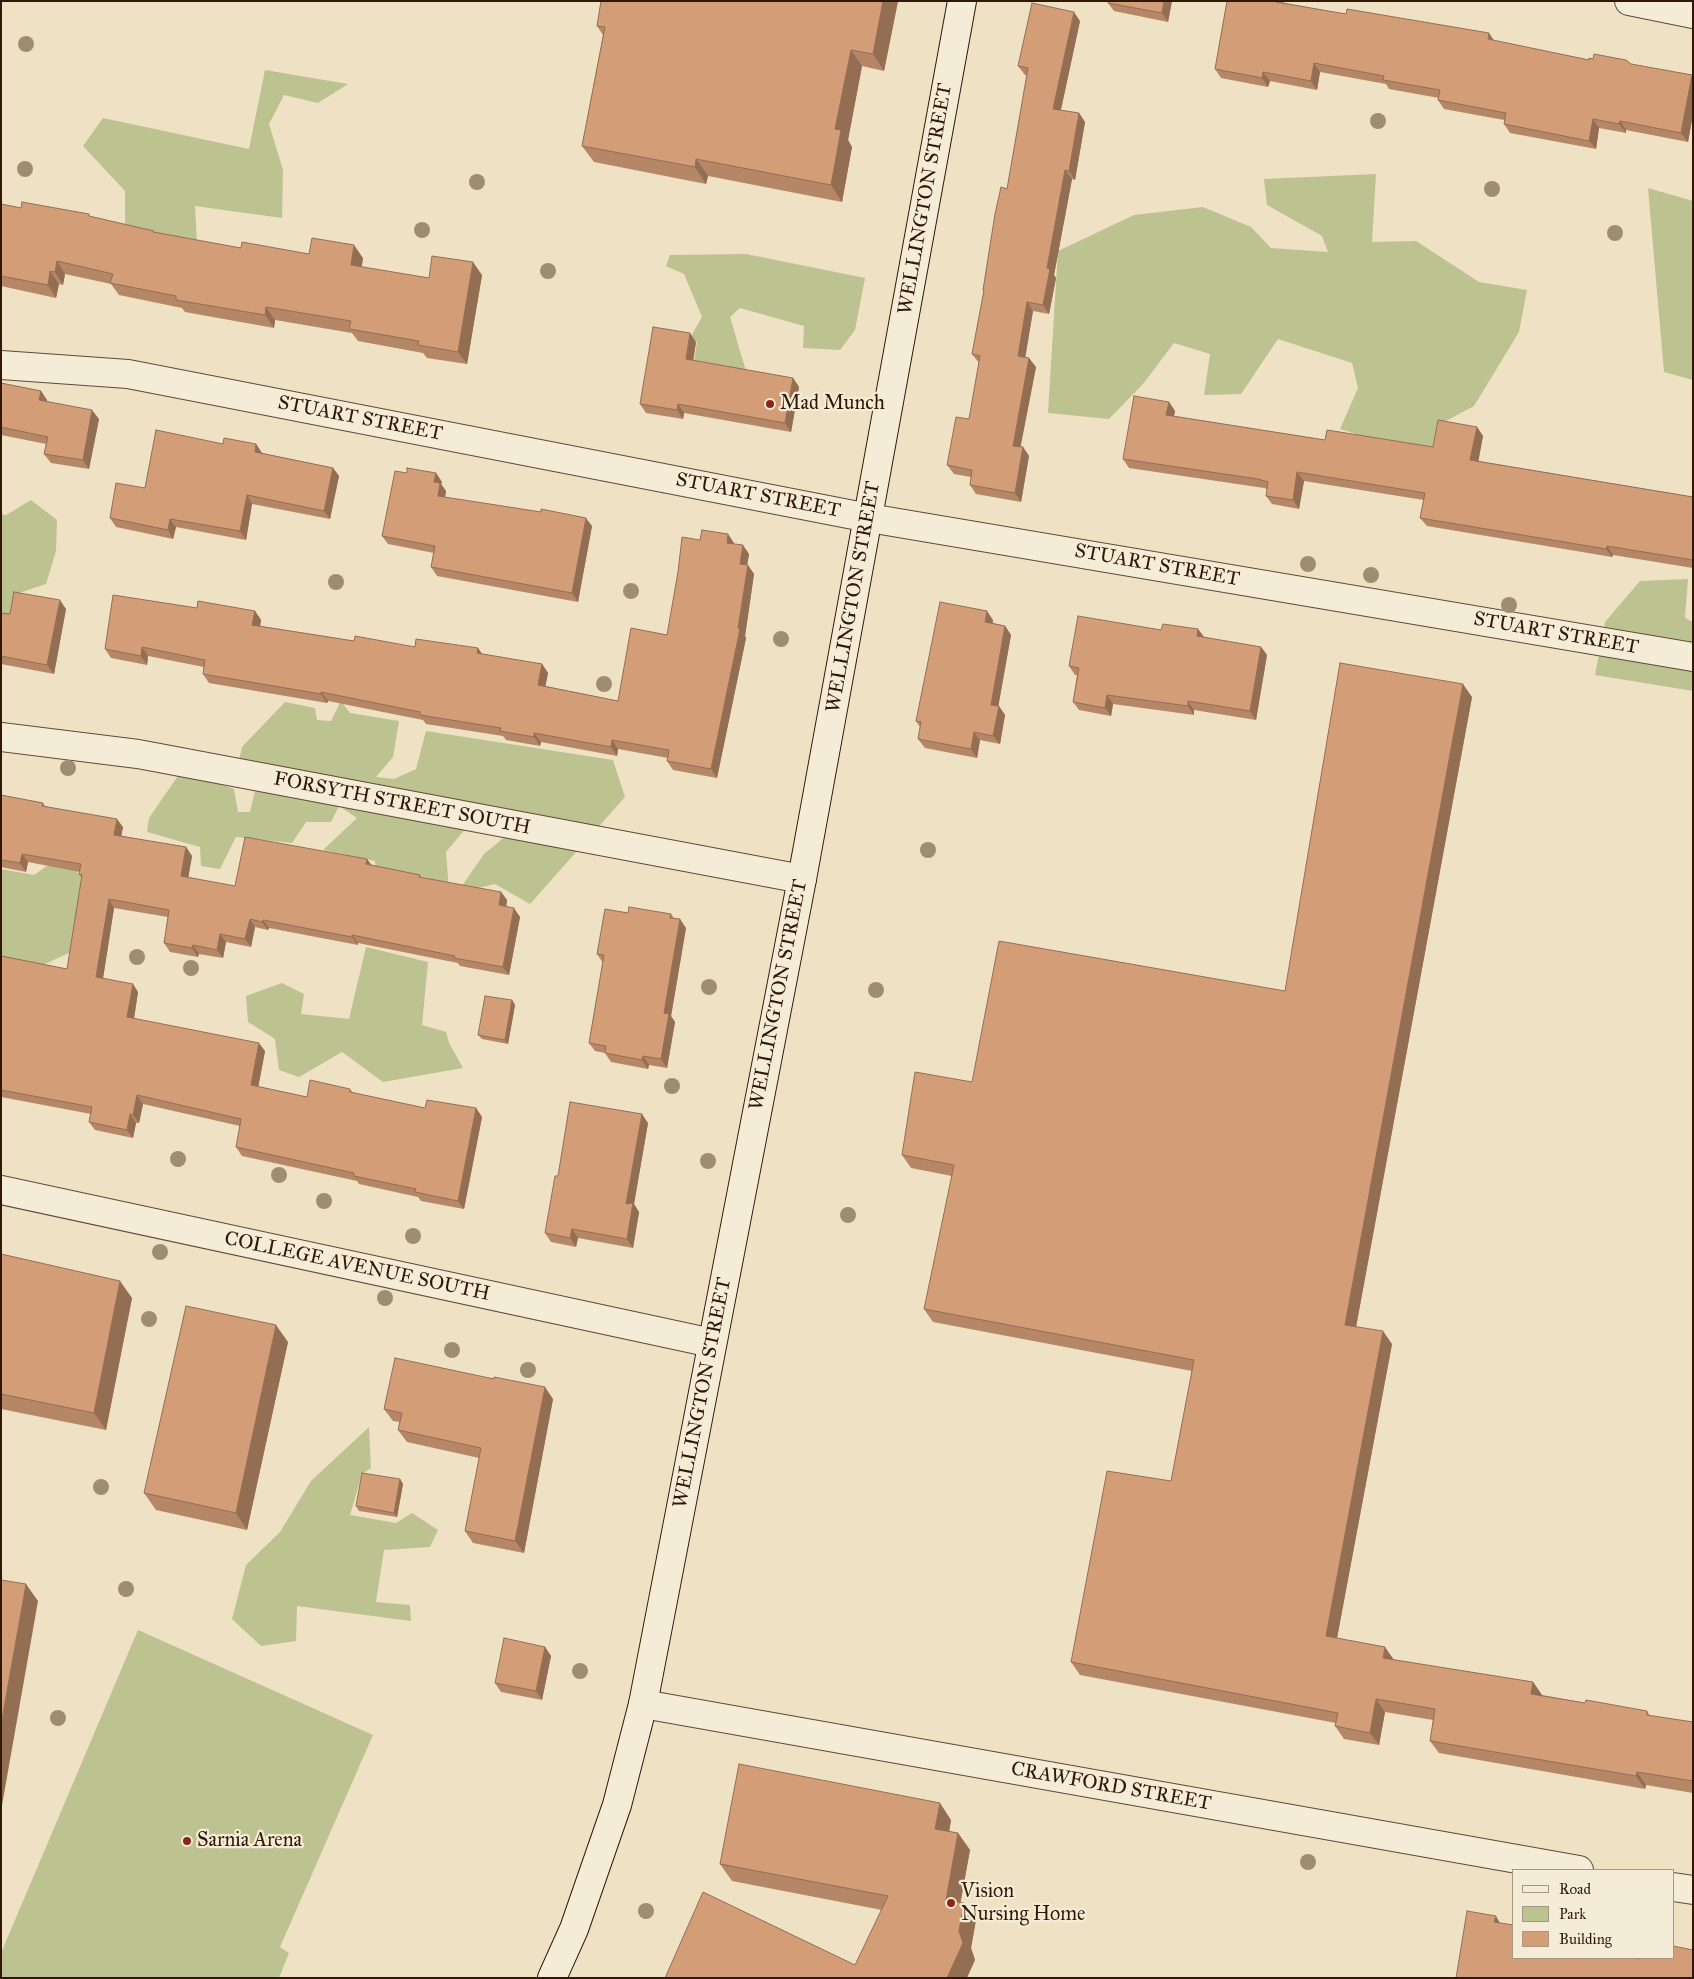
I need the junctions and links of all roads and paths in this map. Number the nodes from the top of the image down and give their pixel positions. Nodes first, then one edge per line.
1 (962, 1) edge
2 (1629, 1) edge
3 (1693, 14) edge
4 (1, 365) edge
5 (868, 518) junction
6 (1693, 657) edge
7 (1, 737) edge
8 (802, 879) junction
9 (1, 1190) edge
10 (712, 1343) junction
11 (643, 1704) junction
12 (1573, 1869) edge
13 (1674, 1887) edge
14 (1693, 1890) edge
15 (552, 1978) edge

1 - 5 street, WELLINGTON STREET
2 - 3 street
4 - 5 street, STUART STREET
5 - 6 street, STUART STREET
5 - 8 street, WELLINGTON STREET
7 - 8 street, FORSYTH STREET SOUTH
8 - 10 street, WELLINGTON STREET
9 - 10 street, COLLEGE AVENUE SOUTH
10 - 11 street, WELLINGTON STREET
11 - 12 street, CRAWFORD STREET
11 - 15 street, WELLINGTON STREET
13 - 14 street

